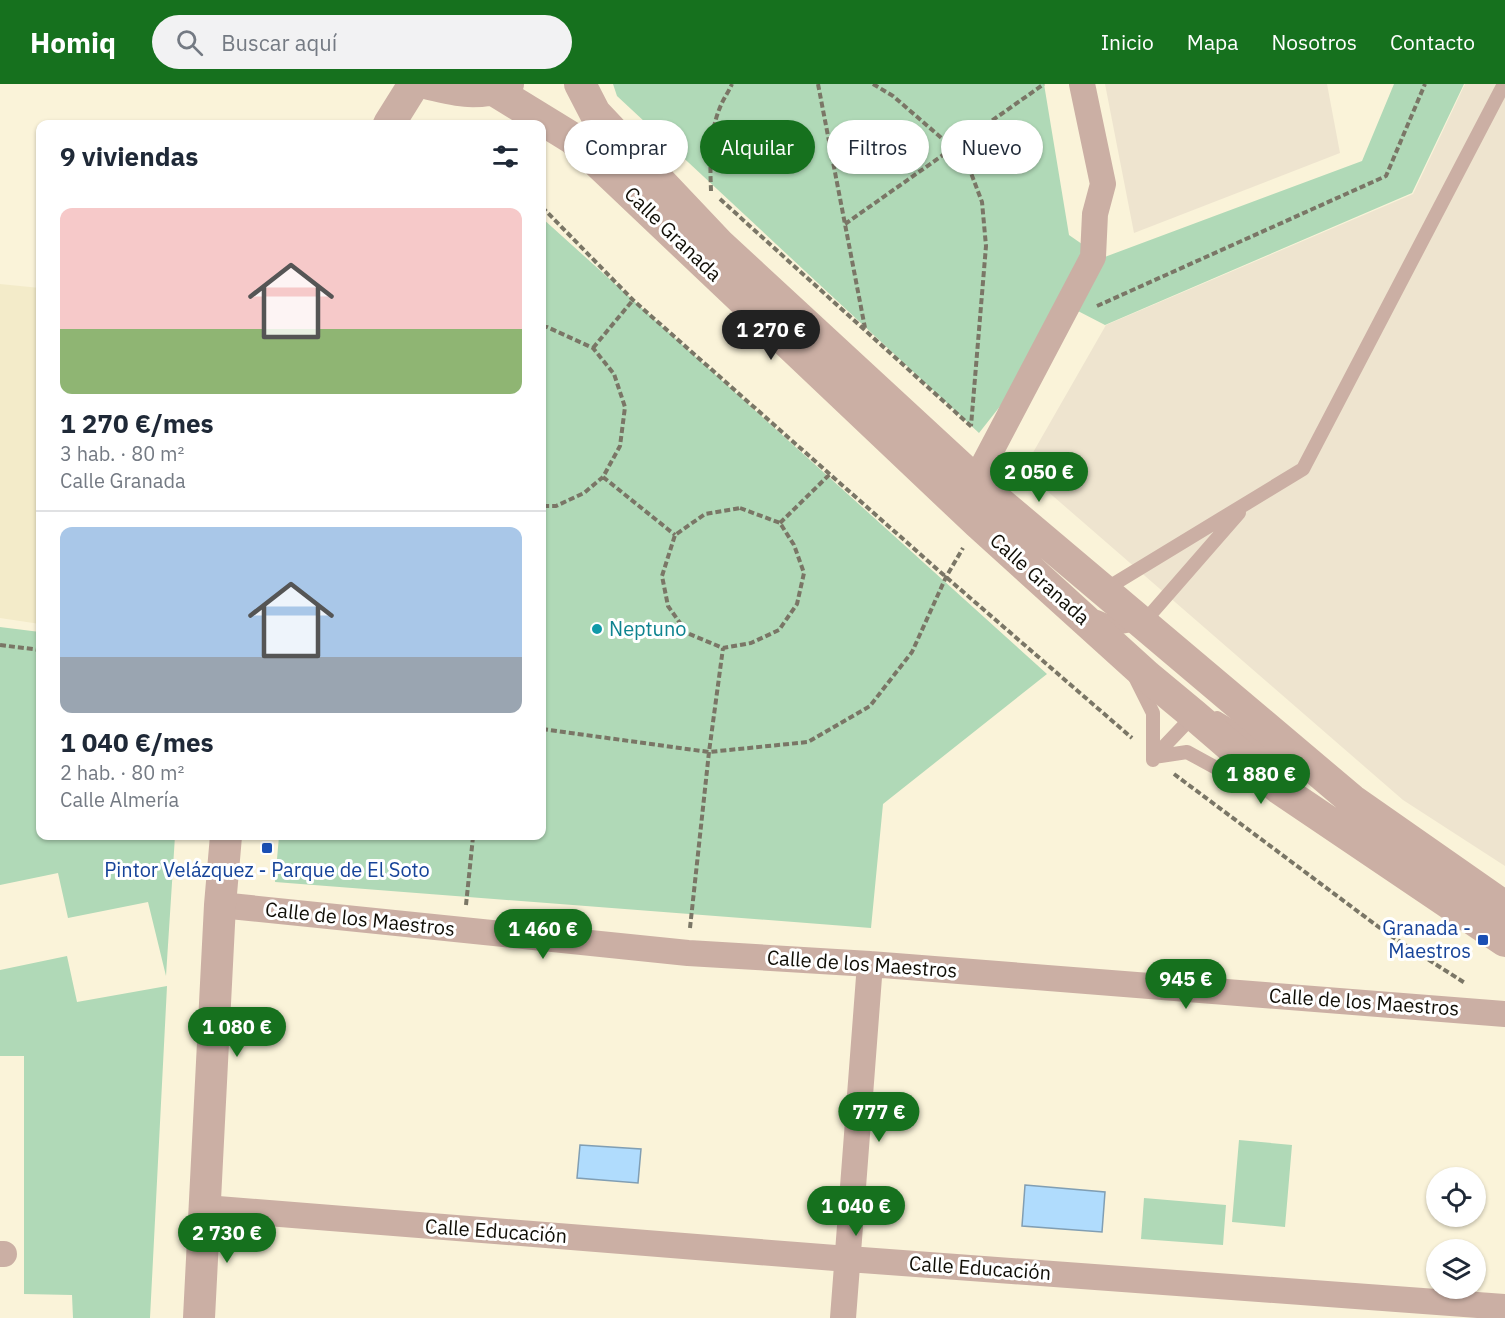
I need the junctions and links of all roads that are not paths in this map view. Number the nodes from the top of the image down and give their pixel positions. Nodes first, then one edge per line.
1 (414, 84) edge
2 (429, 84) edge
3 (580, 84) edge
4 (1082, 84) edge
5 (1504, 84) edge
6 (501, 87) edge
7 (392, 120) edge
8 (975, 481) junction
9 (1247, 504) junction
10 (1104, 590) junction
11 (1068, 605) junction
12 (1143, 623) junction
13 (1125, 657) junction
14 (1194, 715) junction
15 (1153, 761) junction
16 (1280, 789) junction
17 (1352, 800) junction
18 (226, 840) edge
19 (220, 905) junction
20 (1505, 907) edge
21 (1505, 941) edge
22 (870, 964) junction
23 (1505, 1014) edge
24 (205, 1208) junction
25 (848, 1258) junction
26 (1505, 1307) edge
27 (199, 1318) edge
28 (843, 1318) edge

1 - 7 street
2 - 6 street
3 - 8 street, Calle Granada
4 - 8 street
5 - 9 lane
6 - 11 street, Calle Granada
8 - 10 street, Calle Granada
9 - 10 lane
9 - 12 lane
10 - 12 street, Calle Granada
11 - 12 lane
11 - 13 street, Calle Granada
12 - 17 street, Calle Granada
13 - 14 street, Calle Granada
13 - 15 lane
14 - 15 lane
14 - 16 street, Calle Granada
14 - 17 lane
15 - 16 lane
16 - 21 street, Calle Granada
17 - 20 street, Calle Granada
18 - 19 street
19 - 22 street, Calle de los Maestros
19 - 24 street
22 - 23 street, Calle de los Maestros
22 - 25 street
24 - 25 street, Calle Educación
24 - 27 street
25 - 26 street, Calle Educación
25 - 28 street

